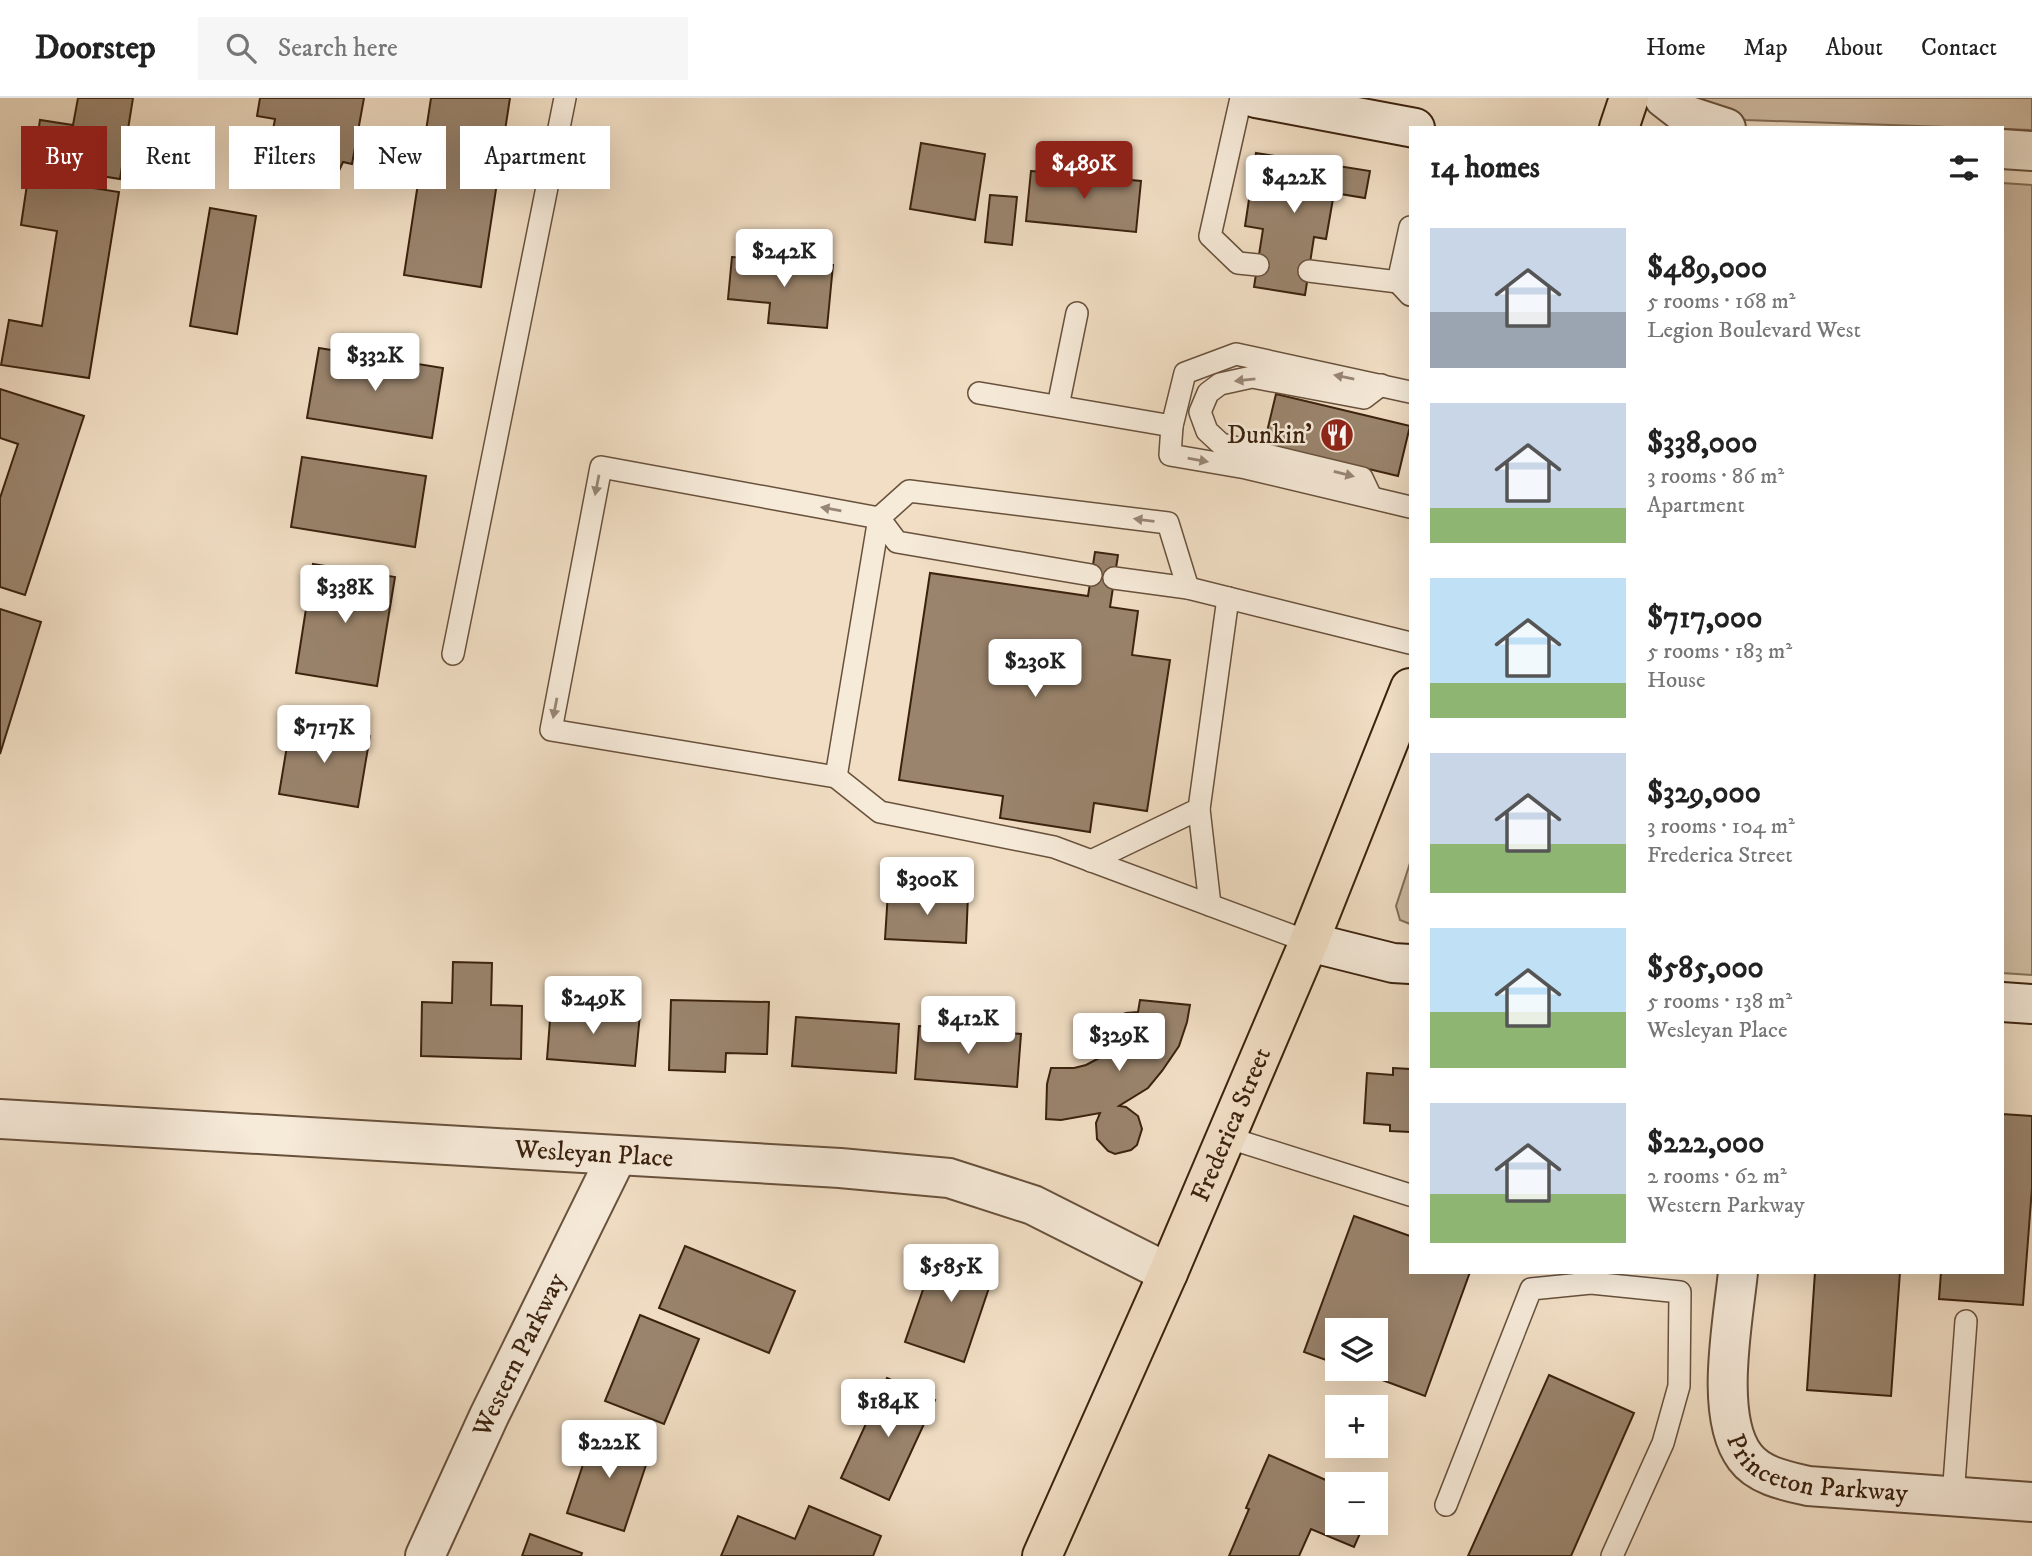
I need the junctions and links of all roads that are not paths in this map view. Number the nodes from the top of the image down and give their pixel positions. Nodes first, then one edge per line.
1 (565, 98) edge
2 (1241, 98) edge
3 (1256, 98) edge
4 (1629, 98) edge
5 (1664, 98) edge
6 (1362, 108) edge
7 (1410, 126) edge
8 (1620, 126) edge
9 (1720, 126) edge
10 (2004, 149) edge
11 (2032, 151) edge
12 (1409, 237) edge
13 (1258, 265) dead end
14 (1309, 271) dead end
15 (1404, 289) edge
16 (1077, 313) dead end
17 (1381, 385) junction
18 (1409, 392) edge
19 (979, 393) dead end
20 (1058, 406) junction
21 (1172, 426) junction
22 (1371, 497) junction
23 (1409, 507) edge
24 (879, 518) junction
25 (1091, 575) dead end
26 (1114, 578) dead end
27 (1188, 588) junction
28 (1228, 598) junction
29 (1409, 643) edge
30 (453, 653) dead end
31 (1409, 691) edge
32 (836, 777) junction
33 (1199, 809) junction
34 (1091, 861) junction
35 (1210, 905) junction
36 (1309, 942) junction
37 (1409, 964) edge
38 (2004, 1002) edge
39 (2032, 1004) edge
40 (0, 1119) edge
41 (1226, 1137) junction
42 (617, 1156) junction
43 (1409, 1195) edge
44 (1168, 1273) junction
45 (1738, 1274) edge
46 (1966, 1321) dead end
47 (1953, 1497) junction
48 (2032, 1502) edge
49 (1446, 1505) dead end
50 (425, 1556) edge
51 (1042, 1556) edge
52 (1612, 1556) edge

1 - 30 lane
2 - 13 lane
3 - 6 street
4 - 8 main road
5 - 9 street
6 - 7 street
10 - 11 street
12 - 15 lane
14 - 15 lane
16 - 20 lane
17 - 18 lane
17 -> 21 lane
17 -> 22 lane
19 - 20 lane
20 - 21 lane
21 -> 22 lane
22 - 23 lane
24 - 25 lane
27 -> 24 lane
24 - 32 lane
24 -> 32 lane
26 - 27 lane
27 - 28 lane
28 - 29 lane
28 - 33 lane
31 - 36 main road, Frederica Street
32 - 34 lane
33 - 34 lane
33 - 35 lane
34 - 35 lane
35 - 36 lane
36 - 37 street
36 - 41 main road, Frederica Street
38 - 39 street
40 - 42 street, Wesleyan Place
41 - 43 lane
41 - 44 main road, Frederica Street
42 - 44 street, Wesleyan Place
42 - 50 street, Western Parkway
44 - 51 main road, Frederica Street
45 - 47 street, Princeton Parkway
46 - 47 lane
47 - 48 street, Princeton Parkway
49 - 52 lane

